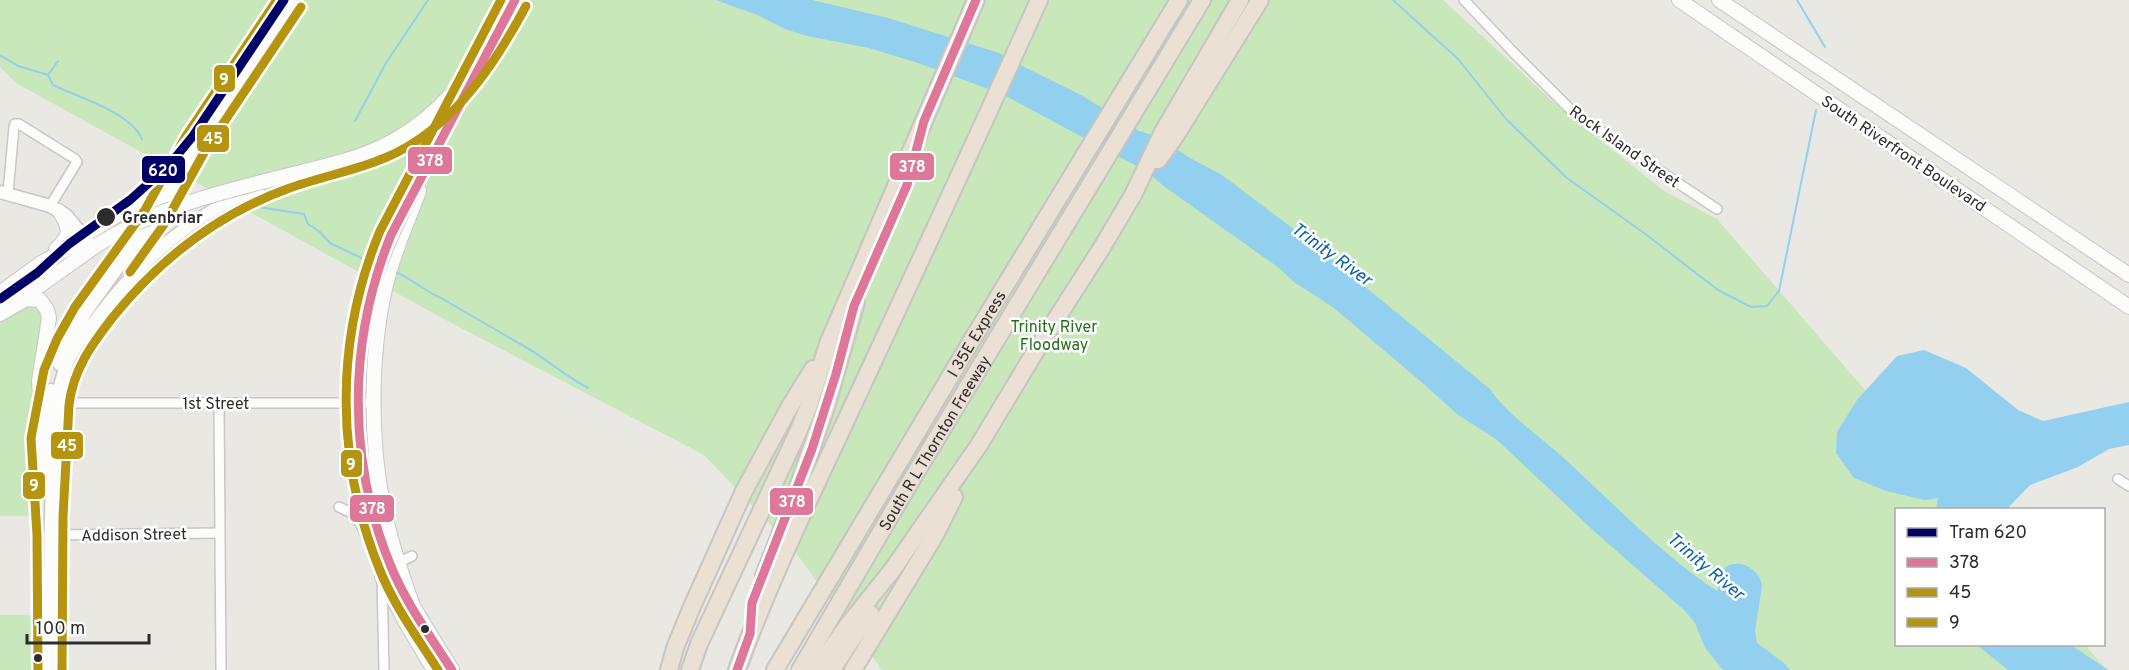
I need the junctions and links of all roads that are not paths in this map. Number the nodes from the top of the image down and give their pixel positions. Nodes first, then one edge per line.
1 (291, 0) edge
2 (515, 0) edge
3 (976, 0) edge
4 (1039, 0) edge
5 (1179, 0) edge
6 (1202, 0) edge
7 (1240, 0) edge
8 (1248, 0) edge
9 (1260, 0) edge
10 (1464, 0) edge
11 (1679, 0) edge
12 (1719, 0) edge
13 (1769, 33) junction
14 (487, 51) junction
15 (1757, 52) junction
16 (1208, 57) junction
17 (924, 121) junction
18 (196, 142) junction
19 (431, 158) junction
20 (1981, 175) junction
21 (285, 176) junction
22 (4, 192) edge
23 (1133, 195) junction
24 (1966, 196) junction
25 (54, 208) junction
26 (1717, 209) dead end
27 (84, 237) junction
28 (41, 263) junction
29 (2129, 275) edge
30 (0, 293) edge
31 (2129, 307) edge
32 (0, 314) edge
33 (828, 344) junction
34 (57, 403) junction
35 (219, 403) junction
36 (375, 403) junction
37 (44, 439) junction
38 (980, 445) junction
39 (2118, 479) dead end
40 (2129, 486) edge
41 (952, 500) junction
42 (370, 505) junction
43 (339, 507) dead end
44 (352, 513) junction
45 (219, 533) junction
46 (49, 535) junction
47 (412, 556) dead end
48 (390, 568) junction
49 (760, 597) junction
50 (431, 668) edge
51 (50, 670) edge
52 (220, 670) edge
53 (384, 670) edge
54 (452, 670) edge
55 (669, 670) edge
56 (690, 670) edge
57 (737, 670) edge
58 (775, 670) edge
59 (800, 670) edge
60 (816, 670) edge
61 (832, 670) edge
62 (853, 670) edge

1 - 18 main road
2 - 14 main road
3 - 17 highway
4 - 49 highway
5 - 58 highway, I 35E Express
6 - 59 highway, South R L Thornton Freeway
7 - 16 highway
8 - 16 highway
9 - 23 highway
10 - 26 street, Rock Island Street
11 - 15 main road, South Riverfront Boulevard
12 - 13 main road, South Riverfront Boulevard
13 - 15 main road
13 - 20 main road, South Riverfront Boulevard
14 - 19 main road, bridge
14 - 21 main road, bridge
15 - 24 main road, South Riverfront Boulevard
16 - 23 highway
17 - 33 highway
17 - 49 highway
18 - 27 main road
18 - 37 street
19 - 36 main road, bridge
19 - 42 main road, bridge
20 - 24 main road
20 - 29 main road, South Riverfront Boulevard
21 - 32 main road, bridge
21 - 34 street, bridge
22 - 25 street
22 - 25 street
23 - 38 highway
24 - 31 main road, South Riverfront Boulevard
25 - 27 street
25 - 28 main road
27 - 28 main road
28 - 30 main road
32 - 37 main road
33 - 55 highway
33 - 56 highway
34 - 35 street, 1st Street
34 - 46 street
35 - 36 street, 1st Street
35 - 45 street
36 - 48 main road
37 - 46 street
38 - 41 highway
38 - 60 highway
39 - 40 street
41 - 61 highway
41 - 62 highway
42 - 44 street
42 - 48 main road
43 - 44 street
44 - 48 street
45 - 46 street, Addison Street
45 - 52 street
46 - 51 street
47 - 48 street
48 - 50 main road
48 - 53 street
48 - 54 main road
49 - 57 highway

